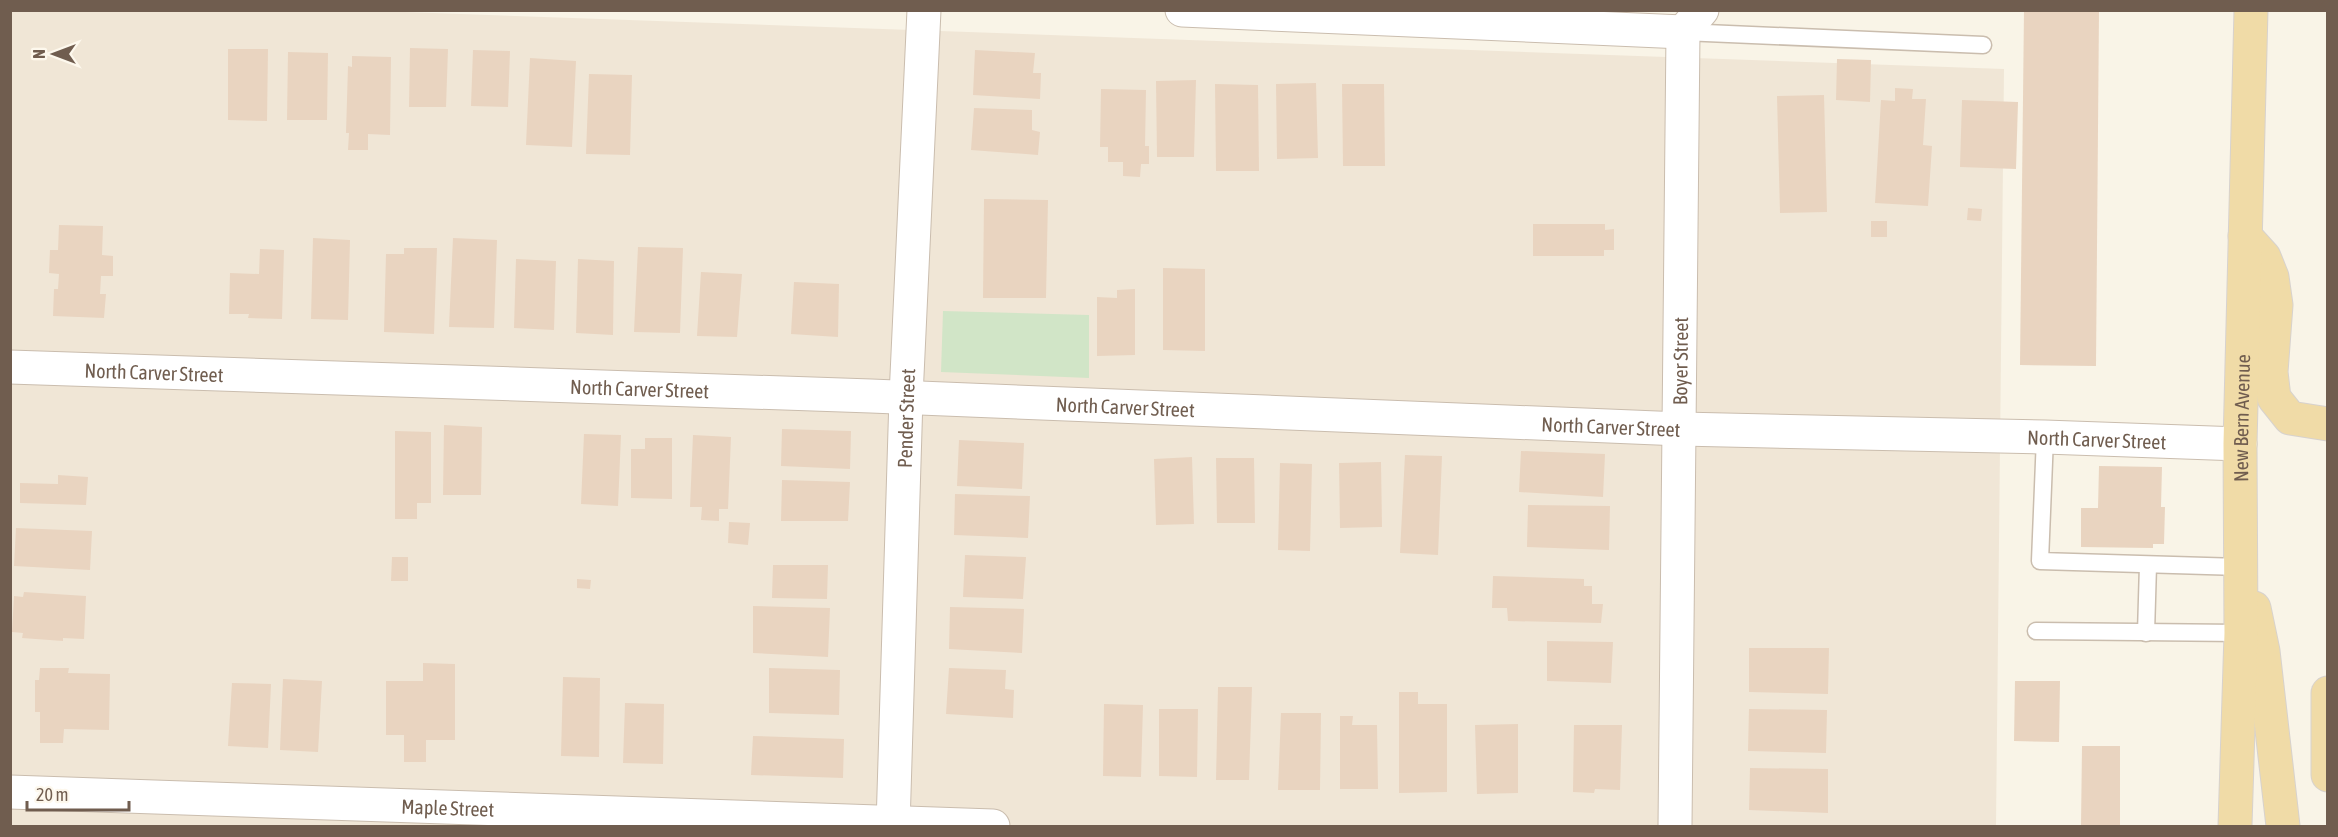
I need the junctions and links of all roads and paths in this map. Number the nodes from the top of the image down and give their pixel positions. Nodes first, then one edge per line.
1 (924, 10) edge
2 (1182, 10) edge
3 (2251, 10) edge
4 (1693, 21) edge
5 (1983, 45) dead end
6 (2245, 236) junction
7 (10, 366) edge
8 (906, 397) junction
9 (2328, 424) edge
10 (1681, 429) junction
11 (2045, 437) junction
12 (2240, 444) junction
13 (2240, 556) junction
14 (2148, 565) junction
15 (2036, 631) dead end
16 (2146, 633) junction
17 (2241, 633) junction
18 (2328, 693) edge
19 (2327, 715) edge
20 (2328, 775) edge
21 (10, 792) edge
22 (893, 824) edge
23 (993, 826) edge
24 (1675, 826) edge
25 (2235, 826) edge
26 (2283, 826) edge

1 - 8 street, Pender Street
2 - 4 street
3 - 6 main road, New Bern Avenue
4 - 5 lane
4 - 10 street, Boyer Street
6 - 9 main road
6 - 12 main road, New Bern Avenue
7 - 8 street, North Carver Street
8 - 10 street, North Carver Street
8 - 22 street, Pender Street
10 - 11 street, North Carver Street
10 - 24 street, Boyer Street
11 - 12 street, North Carver Street
11 - 14 lane
12 - 13 main road, New Bern Avenue
13 - 14 lane
13 - 17 main road, New Bern Avenue
13 - 26 main road
14 - 16 lane
15 - 16 lane
16 - 17 lane
17 - 25 main road, New Bern Avenue
18 - 19 main road
19 - 20 main road
21 - 22 street, Maple Street
22 - 23 street, Maple Street

